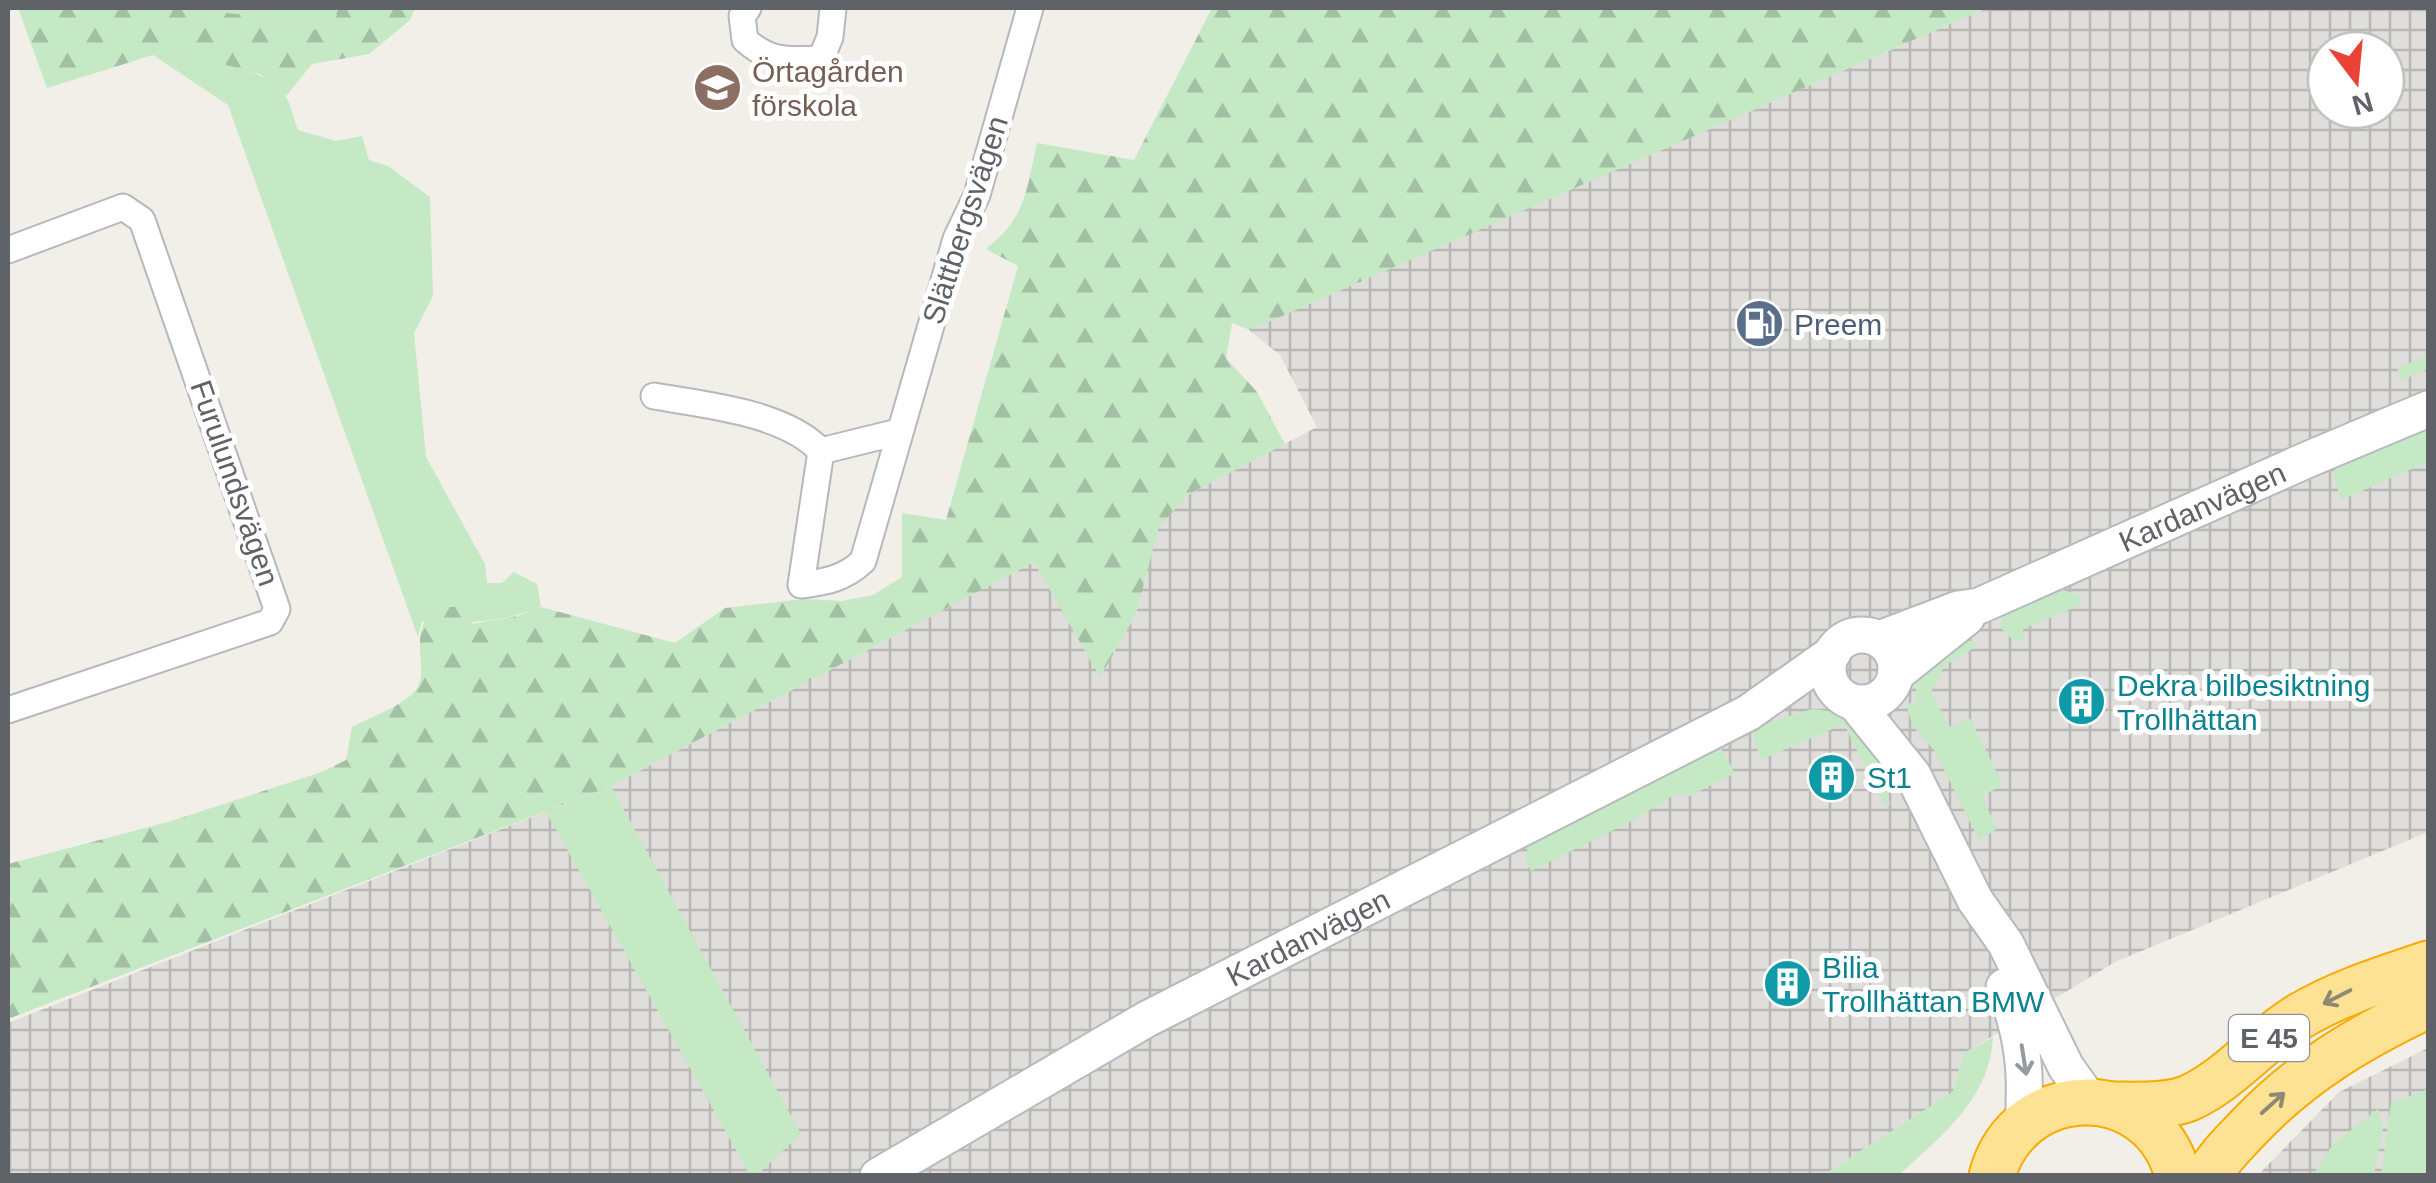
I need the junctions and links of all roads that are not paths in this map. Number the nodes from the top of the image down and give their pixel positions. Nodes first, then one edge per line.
1 (748, 8) edge
2 (832, 8) edge
3 (1030, 8) edge
4 (8, 250) edge
5 (654, 396) dead end
6 (2428, 409) edge
7 (898, 432) junction
8 (820, 451) junction
9 (1979, 606) junction
10 (1879, 640) junction
11 (1833, 653) junction
12 (1894, 680) junction
13 (1846, 698) junction
14 (8, 710) edge
15 (1748, 714) junction
16 (1913, 775) junction
17 (1975, 900) junction
18 (2428, 964) edge
19 (2428, 1004) edge
20 (2102, 1103) junction
21 (2005, 1150) edge
22 (878, 1176) edge
23 (1961, 1176) edge
24 (2178, 1176) edge
25 (2208, 1176) edge

1 - 2 street
3 - 7 street, Slättbergsvägen
4 - 14 street, Furulundsvägen
5 - 8 street
6 - 9 street, Kardanvägen
7 - 8 street
7 - 8 street, Slättbergsvägen
9 - 10 street, Kardanvägen
9 - 12 street, Kardanvägen
10 - 11 street
10 - 12 street
11 - 13 street
11 - 15 street, Kardanvägen
12 - 13 street
12 - 16 street
13 - 15 street, Kardanvägen
13 - 16 street
15 - 22 street, Kardanvägen
16 - 17 street
17 - 20 street
17 -> 21 street
18 -> 20 highway, E 45
25 -> 19 highway, E 45
20 - 21 highway, E 45
20 - 24 highway
21 - 23 highway, E 45

